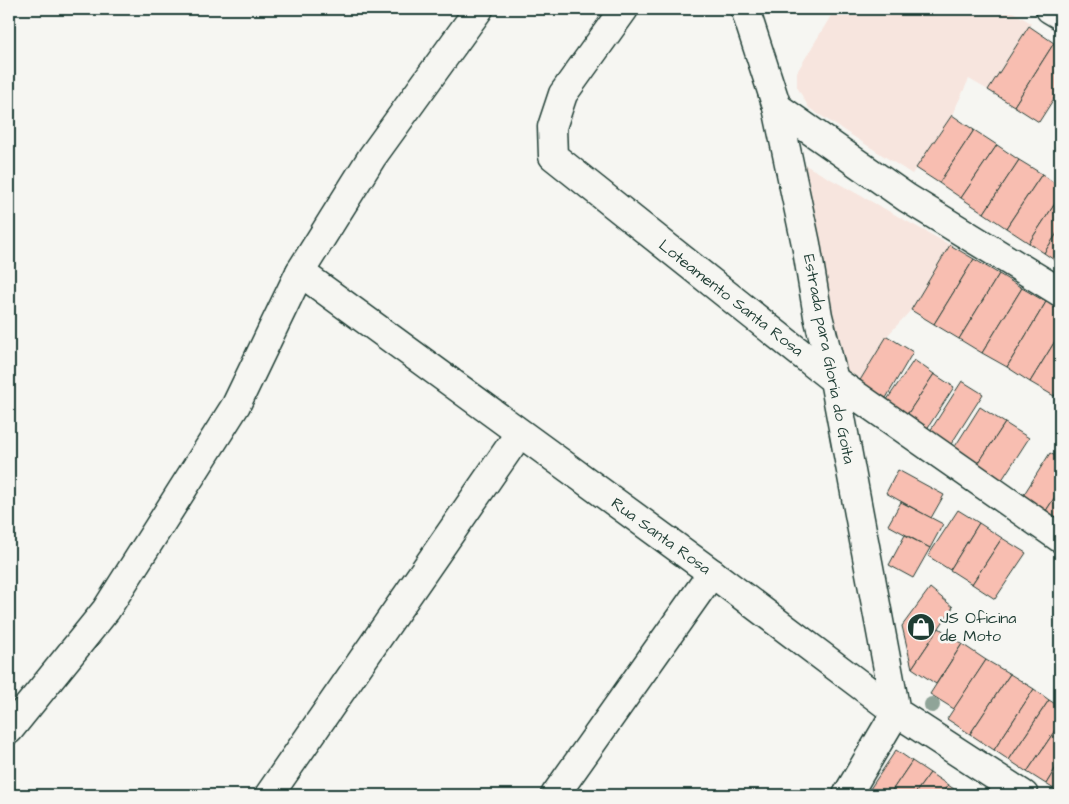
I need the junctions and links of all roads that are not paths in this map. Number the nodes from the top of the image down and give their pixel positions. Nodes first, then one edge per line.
1 (479, 9) edge
2 (624, 9) edge
3 (745, 9) edge
4 (1050, 9) edge
5 (1060, 15) edge
6 (777, 107) junction
7 (300, 272) junction
8 (1060, 292) edge
9 (834, 380) junction
10 (519, 434) junction
11 (1060, 538) edge
12 (712, 573) junction
13 (896, 712) junction
14 (9, 730) edge
15 (269, 795) edge
16 (555, 795) edge
17 (847, 795) edge
18 (1024, 795) edge

1 - 7 street
2 - 9 street, Loteamento Santa Rosa
3 - 6 street, Estrada para Gloria do Goita
4 - 5 street
6 - 8 street
6 - 9 street, Estrada para Gloria do Goita
7 - 10 street, Rua Santa Rosa
7 - 14 street
9 - 11 street, Loteamento Santa Rosa
9 - 13 street, Estrada para Gloria do Goita
10 - 12 street, Rua Santa Rosa
10 - 15 street
12 - 13 street, Rua Santa Rosa
12 - 16 street
13 - 17 street
13 - 18 street, Rua Santa Rosa

